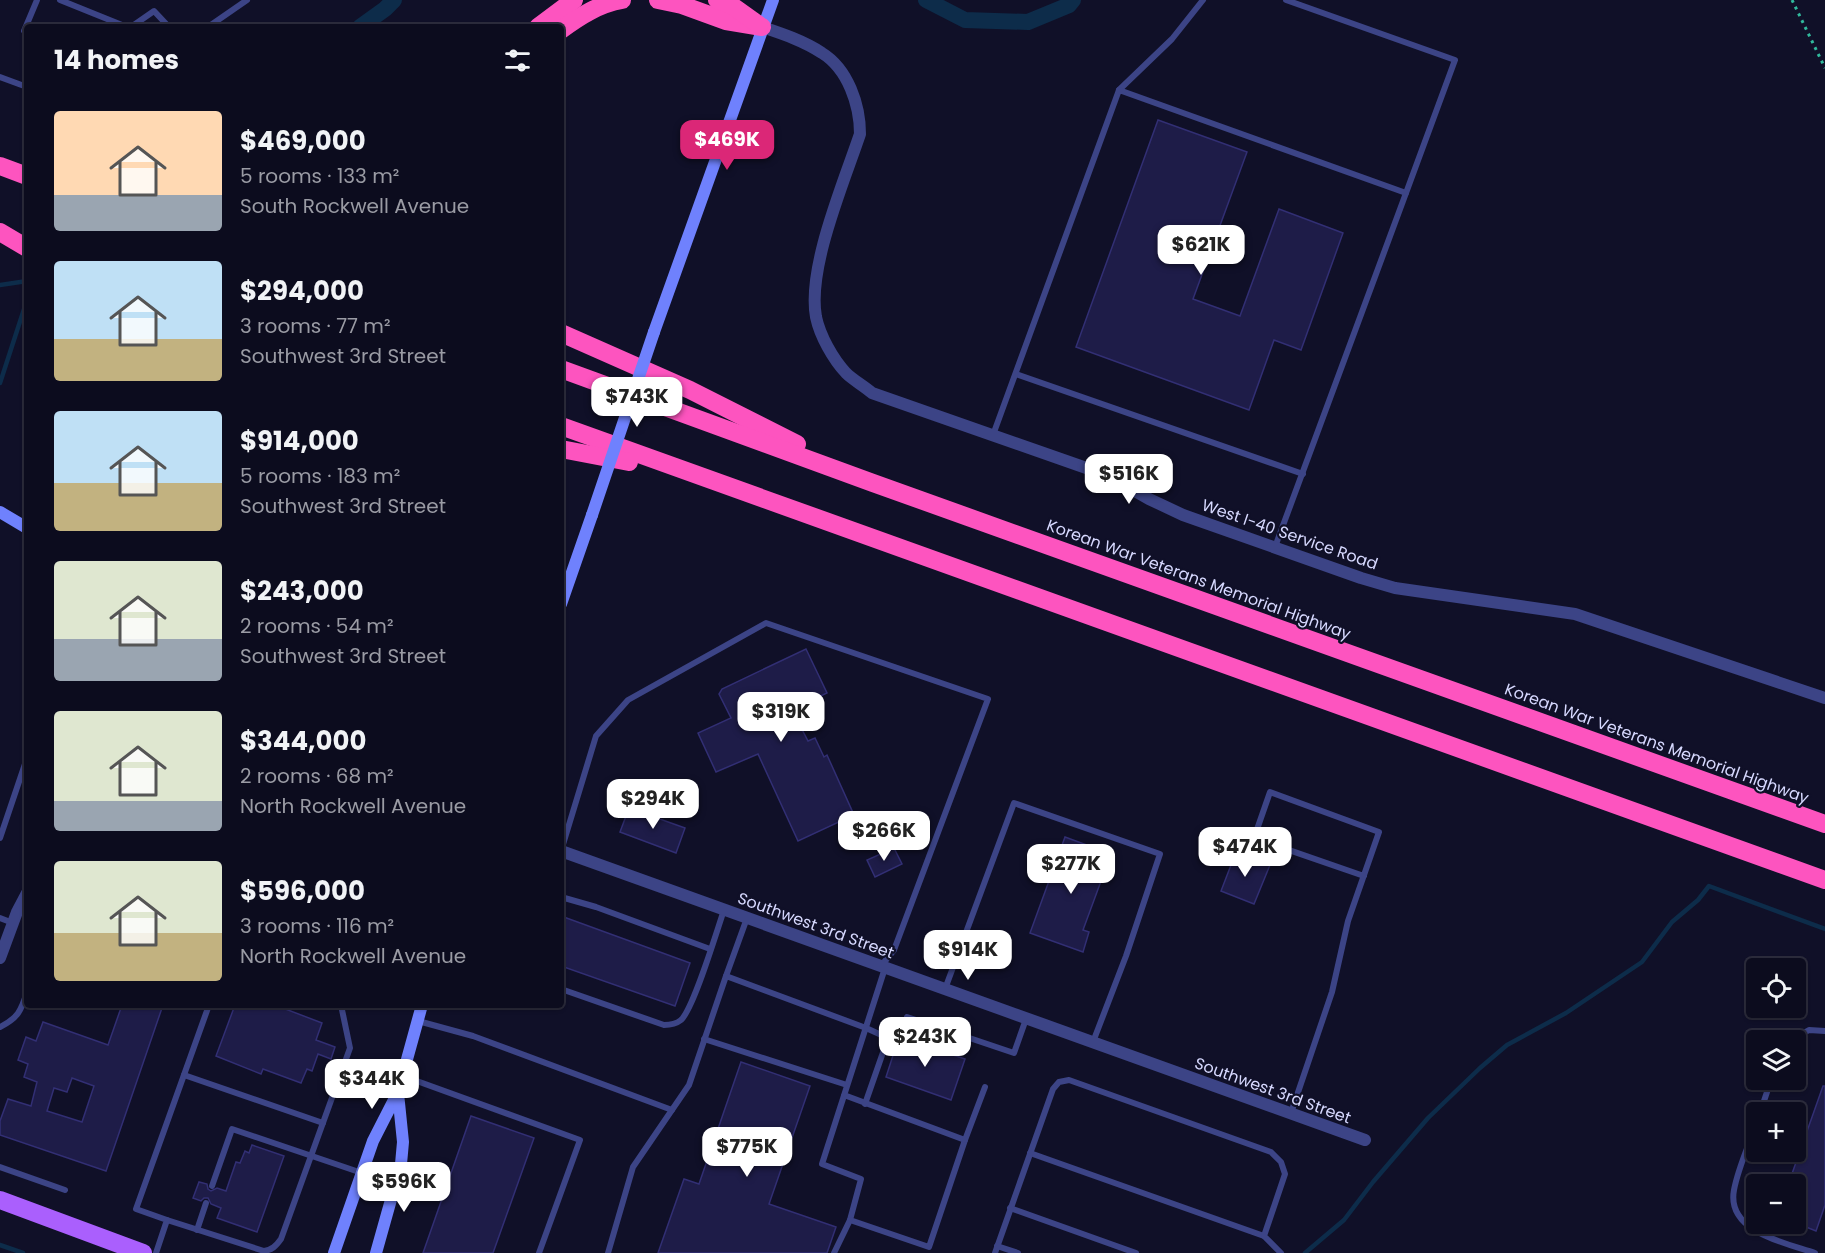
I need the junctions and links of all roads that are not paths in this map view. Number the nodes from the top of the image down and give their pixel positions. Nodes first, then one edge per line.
1 (37, 0) edge
2 (60, 0) edge
3 (248, 0) edge
4 (574, 0) edge
5 (622, 0) edge
6 (658, 0) edge
7 (717, 0) edge
8 (773, 0) edge
9 (1203, 0) edge
10 (1286, 0) edge
11 (27, 24) edge
12 (121, 24) edge
13 (134, 24) edge
14 (166, 24) edge
15 (212, 24) edge
16 (542, 24) edge
17 (762, 27) junction
18 (564, 28) edge
19 (0, 77) edge
20 (24, 86) edge
21 (1119, 90) junction
22 (0, 156) edge
23 (24, 162) edge
24 (0, 166) edge
25 (24, 175) edge
26 (1406, 193) junction
27 (0, 223) edge
28 (0, 232) edge
29 (24, 232) edge
30 (24, 246) edge
31 (564, 334) edge
32 (564, 370) edge
33 (1016, 374) junction
34 (564, 427) edge
35 (993, 435) junction
36 (564, 450) edge
37 (693, 474) junction
38 (1303, 474) junction
39 (873, 483) junction
40 (0, 512) edge
41 (24, 526) edge
42 (1275, 547) junction
43 (564, 595) edge
44 (1825, 699) edge
45 (24, 767) edge
46 (1825, 824) edge
47 (0, 838) edge
48 (564, 841) edge
49 (564, 852) edge
50 (1364, 876) junction
51 (1825, 880) edge
52 (564, 898) edge
53 (24, 900) edge
54 (724, 910) junction
55 (0, 918) edge
56 (747, 918) junction
57 (13, 923) junction
58 (710, 949) junction
59 (0, 958) edge
60 (883, 967) junction
61 (726, 976) junction
62 (945, 989) junction
63 (564, 990) edge
64 (24, 1001) edge
65 (208, 1008) edge
66 (342, 1008) edge
67 (421, 1008) edge
68 (907, 1017) dead end
69 (1026, 1018) junction
70 (418, 1020) junction
71 (0, 1028) edge
72 (866, 1028) junction
73 (1825, 1031) edge
74 (1806, 1032) edge
75 (704, 1039) junction
76 (1093, 1042) junction
77 (184, 1075) junction
78 (403, 1076) junction
79 (847, 1085) junction
80 (985, 1087) dead end
81 (398, 1092) junction
82 (844, 1095) junction
83 (865, 1104) junction
84 (672, 1110) junction
85 (1290, 1113) junction
86 (323, 1124) junction
87 (965, 1140) junction
88 (1365, 1140) dead end
89 (1030, 1153) junction
90 (1746, 1154) edge
91 (312, 1156) junction
92 (0, 1167) edge
93 (362, 1173) junction
94 (212, 1186) dead end
95 (65, 1190) dead end
96 (0, 1200) edge
97 (206, 1203) dead end
98 (1010, 1208) junction
99 (167, 1220) junction
100 (850, 1220) junction
101 (197, 1230) junction
102 (1264, 1236) junction
103 (996, 1249) edge
104 (143, 1253) edge
105 (156, 1253) edge
106 (334, 1253) edge
107 (376, 1253) edge
108 (539, 1253) edge
109 (608, 1253) edge
110 (834, 1253) edge
111 (1018, 1253) edge
112 (1136, 1253) edge
113 (1281, 1253) edge
114 (1815, 1253) edge

1 - 11 lane
2 - 12 lane
3 - 15 lane
4 - 16 highway
5 - 18 highway
6 - 17 highway
7 - 17 highway
8 - 17 street
9 - 21 lane
10 - 26 lane
13 - 14 lane
17 - 35 street, West I-40 Service Road
17 - 43 street, bridge
19 - 20 lane
21 - 26 lane
21 - 33 lane
22 - 23 highway
24 - 25 highway
26 - 38 lane
27 - 29 highway
28 - 30 highway
31 - 39 highway
32 - 39 highway, Korean War Veterans Memorial Highway
33 - 35 lane
33 - 38 lane
34 - 37 highway
35 - 42 street, West I-40 Service Road
36 - 37 highway
37 - 51 highway
38 - 42 lane
39 - 46 highway, Korean War Veterans Memorial Highway
40 - 41 street
42 - 44 street, West I-40 Service Road
45 - 47 lane
48 - 60 lane
49 - 54 street, Southwest 3rd Street
50 - 50 lane
50 - 85 lane
52 - 58 lane
53 - 57 street
54 - 56 street, Southwest 3rd Street
54 - 58 lane
55 - 57 lane
56 - 60 street, Southwest 3rd Street
56 - 61 lane
57 - 59 street
58 - 63 lane
60 - 62 street, Southwest 3rd Street
60 - 72 lane
61 - 72 lane
61 - 75 lane
62 - 69 street, Southwest 3rd Street
62 - 76 lane
64 - 71 lane
65 - 77 lane
66 - 86 lane
67 - 70 street
68 - 69 lane
69 - 76 street, Southwest 3rd Street
70 - 78 street
70 - 84 lane
72 - 79 lane
72 - 83 lane
73 - 74 lane
75 - 79 lane
75 - 84 lane
76 - 85 street, Southwest 3rd Street
77 - 86 lane
77 - 99 lane
78 - 81 street
78 - 108 lane
79 - 82 lane
80 - 87 lane
81 - 93 street
81 - 107 street
82 - 83 lane
82 - 100 lane
83 - 87 lane
84 - 109 lane
85 - 88 street, Southwest 3rd Street
86 - 91 lane
87 - 100 lane
89 - 98 lane
89 - 102 lane
89 - 102 lane
90 - 114 lane
91 - 93 lane
91 - 94 lane
91 - 101 lane
92 - 95 lane
93 - 106 street
96 - 104 main road
97 - 101 lane
98 - 103 lane
98 - 112 lane
99 - 101 lane
99 - 105 lane
100 - 110 lane
102 - 113 lane
103 - 111 lane

